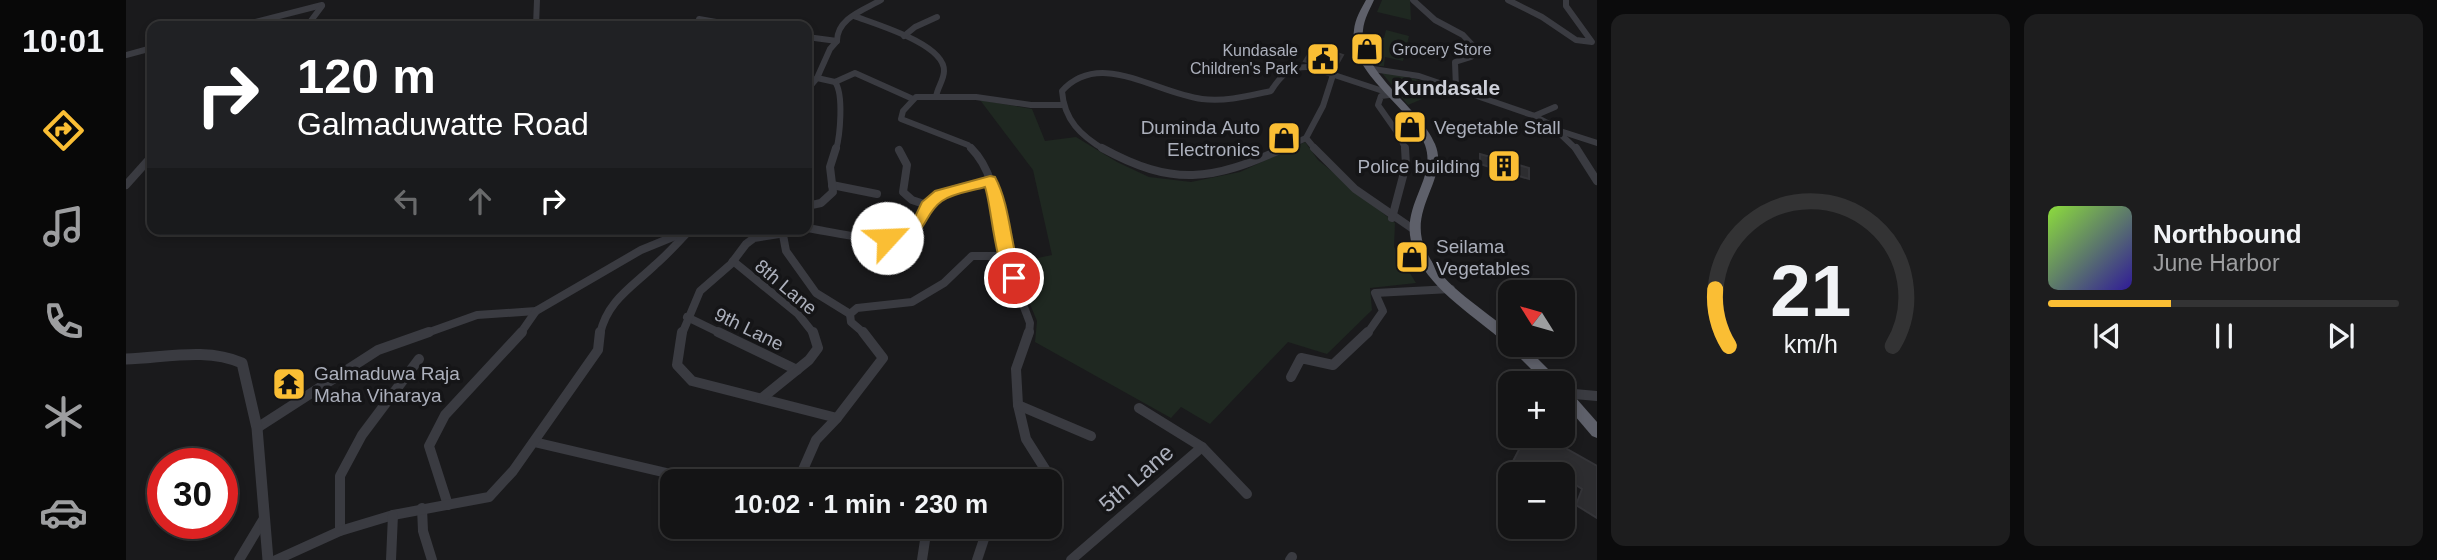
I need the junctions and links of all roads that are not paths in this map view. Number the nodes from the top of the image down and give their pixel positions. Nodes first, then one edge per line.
1 (537, 0) edge
2 (868, 0) edge
3 (1370, 0) edge
4 (1413, 0) edge
5 (1508, 0) edge
6 (1566, 0) edge
7 (878, 2) edge
8 (323, 3) edge
9 (855, 16) junction
10 (937, 17) dead end
11 (699, 19) dead end
12 (258, 21) edge
13 (310, 21) edge
14 (536, 21) edge
15 (710, 21) edge
16 (904, 36) junction
17 (812, 38) edge
18 (837, 41) junction
19 (1595, 43) edge
20 (147, 49) edge
21 (126, 55) edge
22 (1373, 69) junction
23 (1333, 75) junction
24 (817, 78) junction
25 (812, 82) edge
26 (835, 82) junction
27 (1456, 89) junction
28 (1392, 94) junction
29 (936, 97) junction
30 (914, 99) junction
31 (1062, 105) junction
32 (1555, 107) dead end
33 (1534, 117) junction
34 (1556, 130) junction
35 (1306, 138) junction
36 (1597, 143) edge
37 (899, 150) dead end
38 (147, 162) edge
39 (1597, 180) edge
40 (990, 181) junction
41 (832, 184) junction
42 (126, 185) edge
43 (877, 194) dead end
44 (812, 205) edge
45 (927, 205) junction
46 (1392, 218) junction
47 (812, 229) edge
48 (1413, 229) junction
49 (678, 235) edge
50 (686, 235) edge
51 (767, 235) edge
52 (786, 235) edge
53 (1006, 256) junction
54 (733, 261) junction
55 (1451, 289) junction
56 (537, 311) junction
57 (850, 314) junction
58 (687, 317) junction
59 (1498, 329) edge
60 (1528, 357) edge
61 (126, 359) edge
62 (419, 359) dead end
63 (797, 370) junction
64 (1541, 371) edge
65 (1290, 377) dead end
66 (1575, 394) edge
67 (1597, 396) edge
68 (762, 398) junction
69 (1018, 405) junction
70 (1575, 407) edge
71 (1139, 408) dead end
72 (837, 418) junction
73 (257, 428) junction
74 (1597, 432) edge
75 (1091, 436) dead end
76 (534, 442) junction
77 (1202, 447) junction
78 (803, 469) edge
79 (1045, 469) edge
80 (660, 471) edge
81 (1247, 494) dead end
82 (448, 505) junction
83 (422, 509) junction
84 (393, 515) junction
85 (263, 520) junction
86 (340, 531) junction
87 (925, 539) edge
88 (984, 539) edge
89 (239, 560) edge
90 (268, 560) edge
91 (276, 560) edge
92 (391, 560) edge
93 (432, 560) edge
94 (922, 560) edge
95 (976, 560) edge
96 (1071, 560) edge

1 - 14 street
2 - 7 street
3 - 22 highway
4 - 27 street
5 - 19 street
6 - 19 street
7 - 9 street
8 - 12 street
8 - 13 street
9 - 16 street
9 - 18 street
10 - 16 street
11 - 15 street
16 - 29 street
17 - 18 street
18 - 24 street
20 - 21 street
22 - 27 street
22 - 28 highway
23 - 28 street
23 - 31 street
23 - 35 street
24 - 25 street
24 - 26 street
26 - 30 street
26 - 41 street
27 - 33 street
28 - 46 street
28 - 48 highway
29 - 30 street
29 - 31 street
30 - 40 street
31 - 35 street
32 - 33 street
33 - 34 street
34 - 36 street
34 - 39 street
35 - 46 street
37 - 45 street
38 - 42 street
40 - 45 street
40 - 53 street
41 - 43 street
41 - 44 street
45 - 47 street
46 - 48 street
48 - 55 highway
49 - 56 street
50 - 76 street
51 - 54 street
52 - 57 street
53 - 57 street
53 - 69 street
54 - 58 street
54 - 63 street, 8th Lane
55 - 59 highway
55 - 65 street
56 - 73 street
56 - 82 street
57 - 72 street
58 - 63 street, 9th Lane
58 - 68 street
60 - 64 highway
61 - 73 street
62 - 86 street
63 - 68 street, 8th Lane
66 - 67 street
68 - 72 street
69 - 75 street
69 - 79 street
70 - 74 highway
71 - 77 street, 5th Lane
72 - 78 street
73 - 85 street
76 - 80 street
76 - 82 street
77 - 81 street
77 - 96 street, 5th Lane
82 - 83 street
83 - 84 street
83 - 93 street
84 - 86 street
84 - 92 street
85 - 89 street
85 - 90 street
86 - 91 street
87 - 94 street
88 - 95 street

